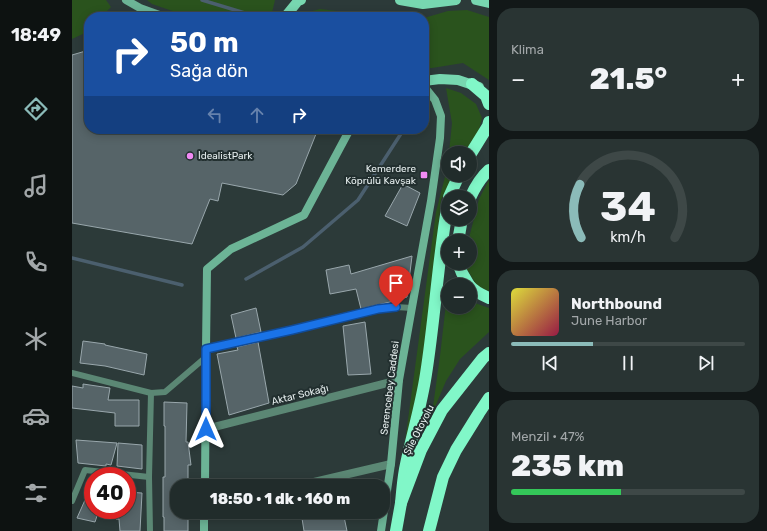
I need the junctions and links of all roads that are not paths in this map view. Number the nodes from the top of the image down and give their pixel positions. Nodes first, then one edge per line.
1 (126, 0) edge
2 (301, 0) edge
3 (400, 0) edge
4 (456, 0) edge
5 (476, 0) edge
6 (426, 2) edge
7 (489, 3) edge
8 (151, 12) edge
9 (289, 12) edge
10 (429, 80) edge
11 (472, 84) junction
12 (489, 91) edge
13 (429, 92) edge
14 (489, 104) edge
15 (489, 122) edge
16 (347, 134) edge
17 (476, 146) edge
18 (489, 170) edge
19 (474, 190) edge
20 (444, 226) edge
21 (477, 292) edge
22 (489, 298) edge
23 (412, 308) junction
24 (206, 353) junction
25 (489, 353) edge
26 (72, 373) edge
27 (399, 380) junction
28 (151, 394) junction
29 (489, 398) edge
30 (206, 429) junction
31 (391, 464) junction
32 (149, 477) junction
33 (205, 479) edge
34 (327, 479) edge
35 (72, 501) edge
36 (401, 503) junction
37 (204, 519) edge
38 (150, 531) edge
39 (204, 531) edge
40 (381, 531) edge
41 (396, 531) edge
42 (429, 531) edge

1 - 8 street
2 - 9 main road
3 - 6 main road
4 - 6 main road
5 - 7 main road
10 - 11 main road
11 - 12 main road
11 - 14 highway
13 - 23 street, Serencebey Caddesi
15 - 17 highway
16 - 24 street
18 - 19 highway
20 - 36 highway
21 - 22 highway
23 - 24 lane
23 - 27 street, Serencebey Caddesi
24 - 28 lane
24 - 30 street
25 - 36 highway, Şile Otoyolu
26 - 28 lane
27 - 30 street, Aktar Sokağı
27 - 31 street, Serencebey Caddesi
28 - 32 lane
29 - 42 highway
30 - 33 street
31 - 34 street
31 - 40 street, Serencebey Caddesi
32 - 35 lane
32 - 38 lane
36 - 41 highway, Şile Otoyolu
37 - 39 street

